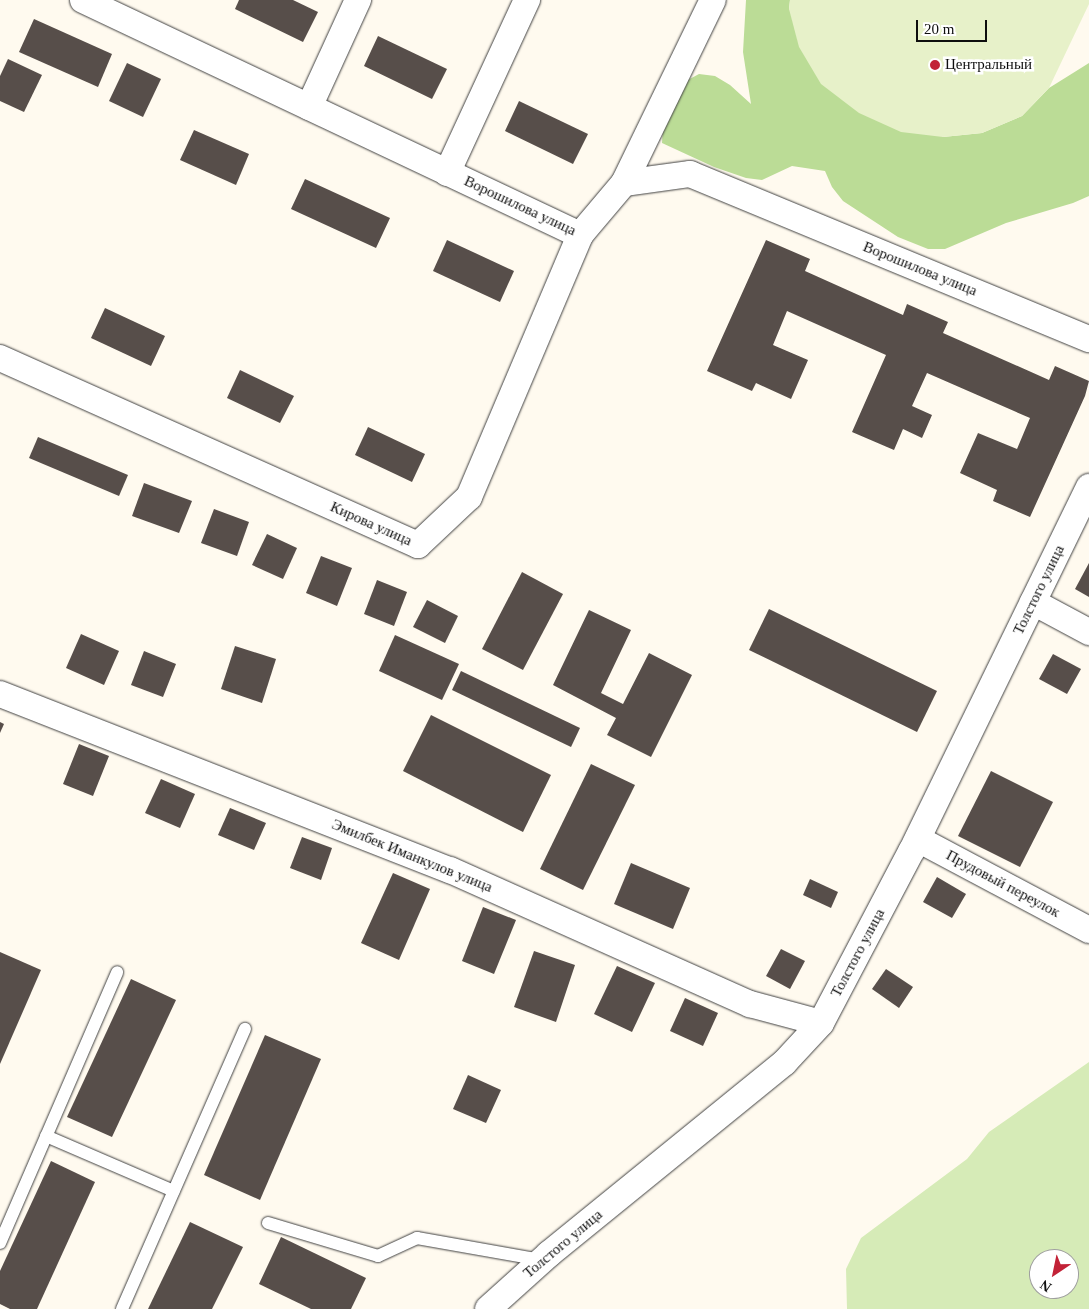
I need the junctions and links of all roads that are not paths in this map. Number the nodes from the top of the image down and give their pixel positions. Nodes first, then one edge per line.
1 (83, 0) edge
2 (358, 0) edge
3 (527, 0) edge
4 (712, 0) edge
5 (309, 107) junction
6 (447, 173) junction
7 (624, 183) junction
8 (580, 235) junction
9 (1089, 339) edge
10 (0, 358) edge
11 (1089, 487) edge
12 (1033, 602) junction
13 (1089, 632) edge
14 (0, 694) edge
15 (918, 839) junction
16 (1089, 930) edge
17 (116, 972) dead end
18 (821, 1023) junction
19 (245, 1029) dead end
20 (46, 1136) junction
21 (174, 1191) junction
22 (268, 1223) dead end
23 (0, 1242) edge
24 (542, 1260) junction
25 (122, 1309) edge
26 (488, 1309) edge

1 - 5 street, Ворошилова улица
2 - 5 street
3 - 6 street
4 - 7 street
5 - 6 street, Ворошилова улица
6 - 8 street, Ворошилова улица
7 - 8 street, Ворошилова улица
7 - 9 street, Ворошилова улица
8 - 10 street, Кирова улица
11 - 12 street, Толстого улица
12 - 13 street
12 - 15 street, Толстого улица
14 - 18 street, Эмилбек Иманкулов улица
15 - 16 street, Прудовый переулок
15 - 18 street, Толстого улица
17 - 20 lane
18 - 24 street, Толстого улица
19 - 21 lane
20 - 21 lane
20 - 23 lane
21 - 25 lane
22 - 24 lane
24 - 26 street, Толстого улица

